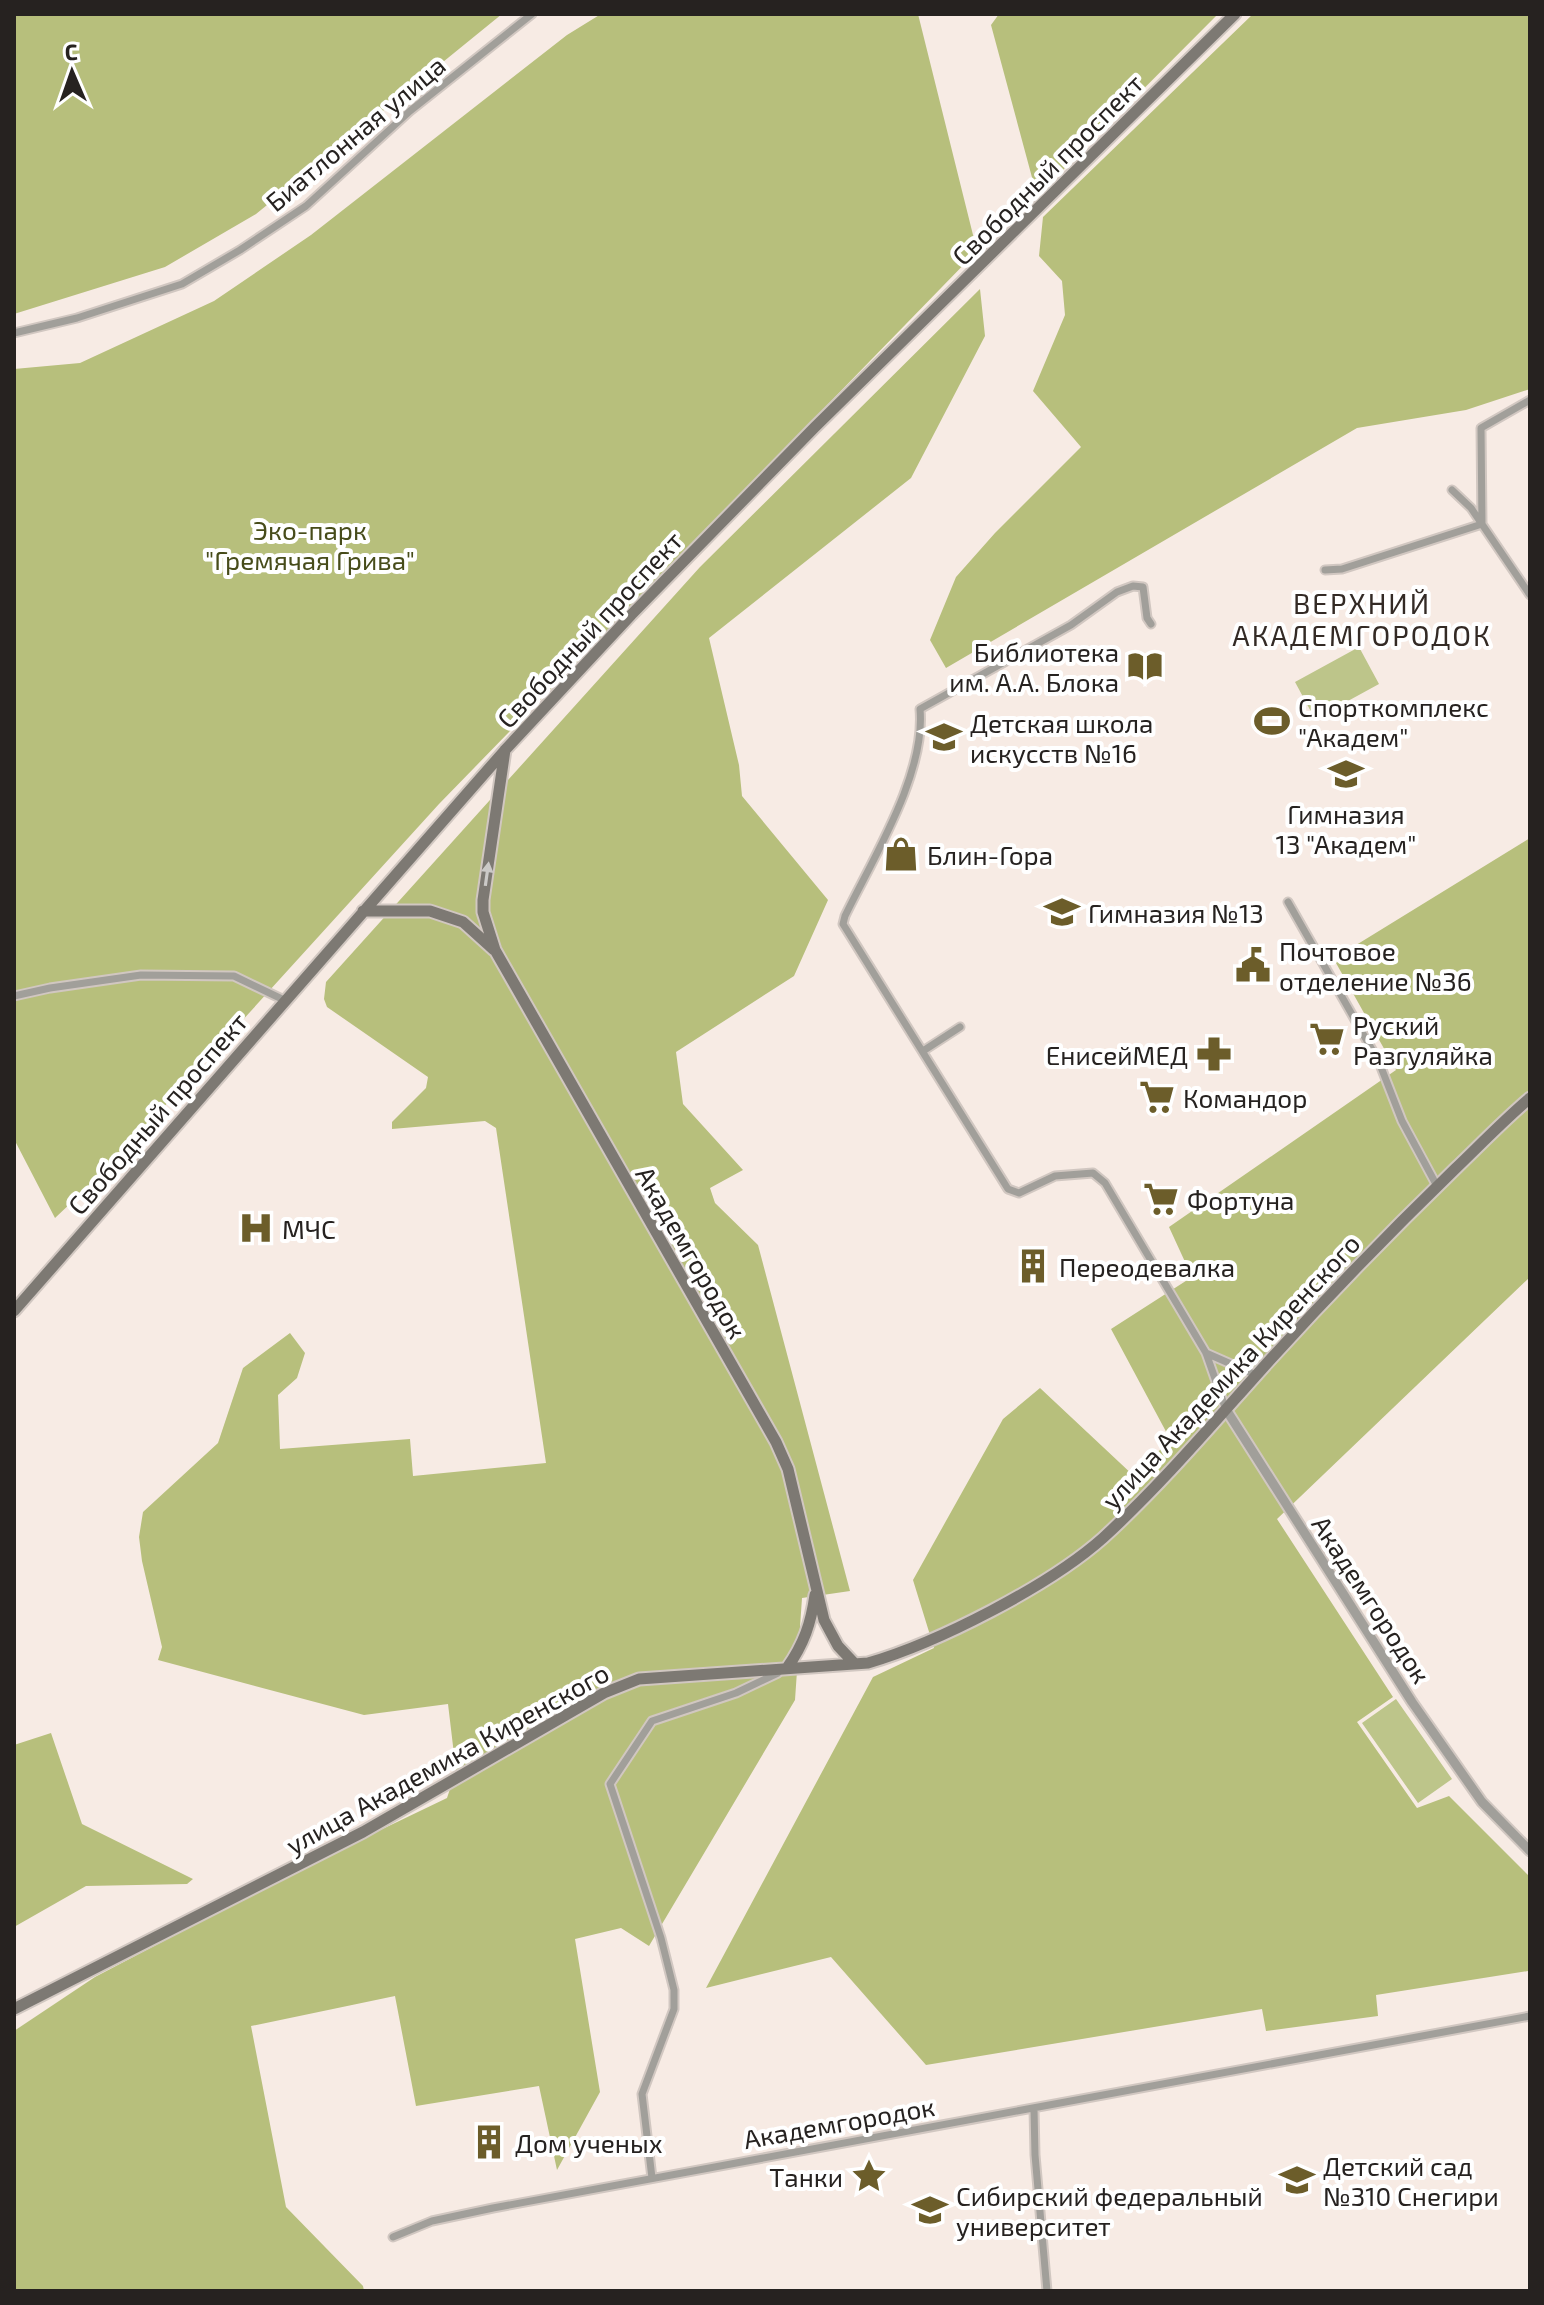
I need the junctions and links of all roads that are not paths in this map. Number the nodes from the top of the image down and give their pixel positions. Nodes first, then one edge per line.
1 (532, 14) edge
2 (1235, 14) edge
3 (14, 333) edge
4 (1530, 400) edge
5 (1452, 490) dead end
6 (1482, 524) junction
7 (1325, 570) dead end
8 (1530, 595) edge
9 (1151, 624) dead end
10 (506, 749) junction
11 (1288, 902) dead end
12 (363, 911) junction
13 (495, 950) junction
14 (14, 996) edge
15 (284, 1000) junction
16 (960, 1027) dead end
17 (923, 1051) junction
18 (1530, 1098) edge
19 (1437, 1186) junction
20 (14, 1311) edge
21 (1206, 1353) junction
22 (1256, 1375) junction
23 (1227, 1411) junction
24 (816, 1590) junction
25 (854, 1663) junction
26 (787, 1668) junction
27 (1530, 1851) edge
28 (14, 2009) edge
29 (1530, 2016) edge
30 (1034, 2109) junction
31 (652, 2178) junction
32 (393, 2237) dead end
33 (1047, 2291) edge

1 - 3 street, Биатлонная улица
2 - 10 main road, Свободный проспект
4 - 6 street
5 - 6 street
6 - 7 street
6 - 8 street
9 - 17 street, Академгородок
10 - 12 main road, Свободный проспект
13 -> 10 main road
11 - 19 street
12 - 13 main road
12 - 15 main road, Свободный проспект
13 - 24 main road, Академгородок
14 - 15 street
15 - 20 main road, Свободный проспект
16 - 17 street
17 - 21 street, Академгородок
18 - 19 main road, улица Академика Киренского
19 - 22 main road, улица Академика Киренского
21 - 22 street
21 - 23 street, Академгородок
22 - 23 main road, улица Академика Киренского
23 - 25 main road, улица Академика Киренского
23 - 27 street, Академгородок
24 - 25 main road, Академгородок
24 - 26 main road
25 - 26 main road, улица Академика Киренского
26 - 28 main road, улица Академика Киренского
26 - 31 street
29 - 30 street, Академгородок
30 - 31 street, Академгородок
30 - 33 street
31 - 32 street, Академгородок

